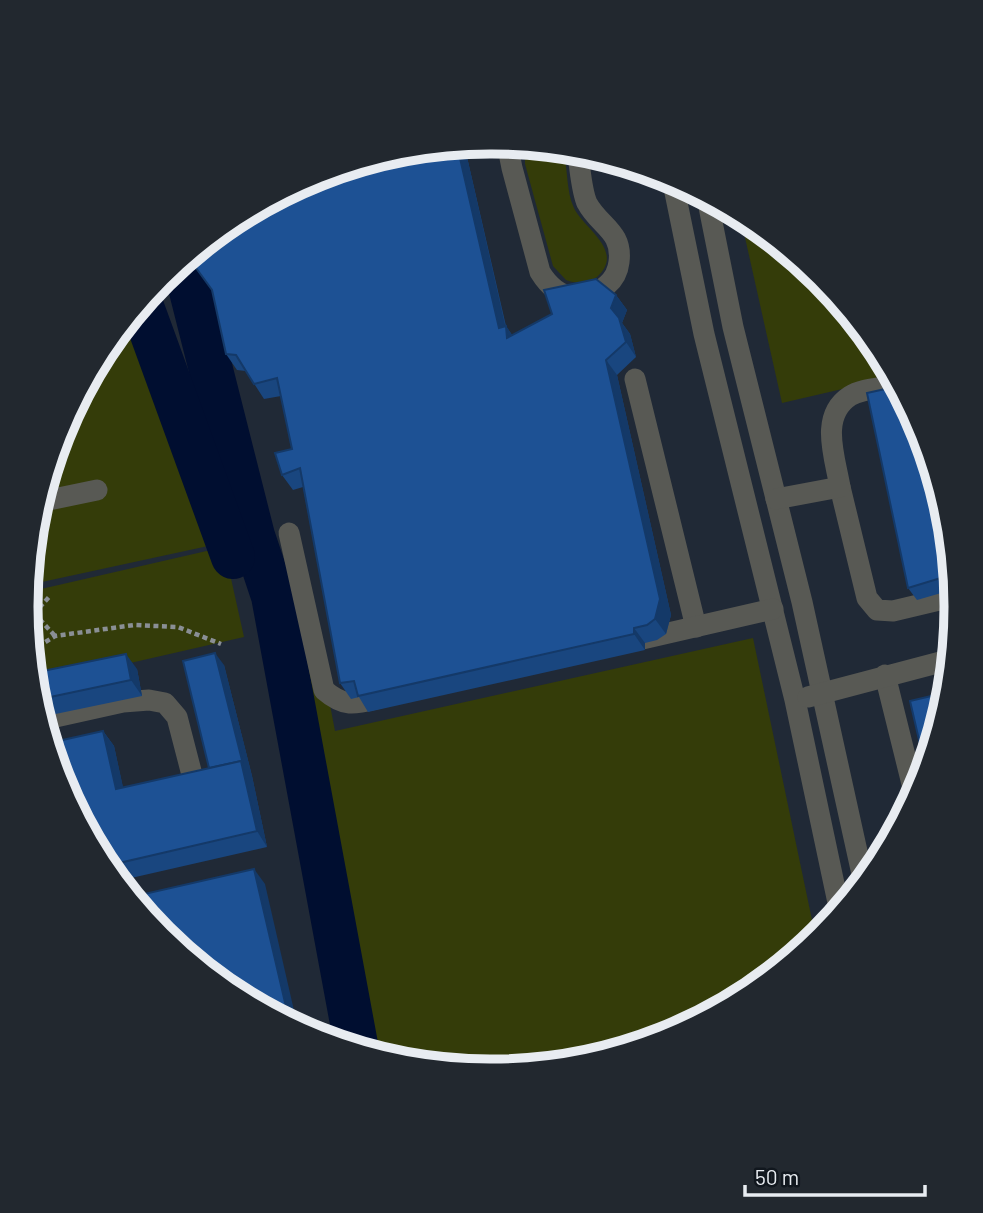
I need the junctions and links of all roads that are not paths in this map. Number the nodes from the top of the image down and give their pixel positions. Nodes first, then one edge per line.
1 (509, 154) edge
2 (579, 162) edge
3 (675, 192) edge
4 (709, 209) edge
5 (635, 379) dead end
6 (888, 387) edge
7 (840, 487) junction
8 (97, 490) dead end
9 (51, 499) edge
10 (776, 499) junction
11 (289, 533) dead end
12 (944, 599) edge
13 (773, 609) junction
14 (696, 627) junction
15 (615, 645) edge
16 (941, 661) edge
17 (885, 675) junction
18 (414, 690) edge
19 (822, 693) junction
20 (795, 700) junction
21 (52, 718) edge
22 (191, 771) edge
23 (911, 778) edge
24 (860, 869) edge
25 (837, 899) edge

1 - 2 street
3 - 13 street
4 - 10 street
5 - 14 street
6 - 7 street
7 - 10 street
7 - 12 street
8 - 9 street
10 - 19 street
11 - 18 street
13 - 14 street
13 - 20 street
14 - 15 street
16 - 17 street
17 - 19 street
17 - 23 street
19 - 20 street
19 - 24 street
20 - 25 street
21 - 22 street

